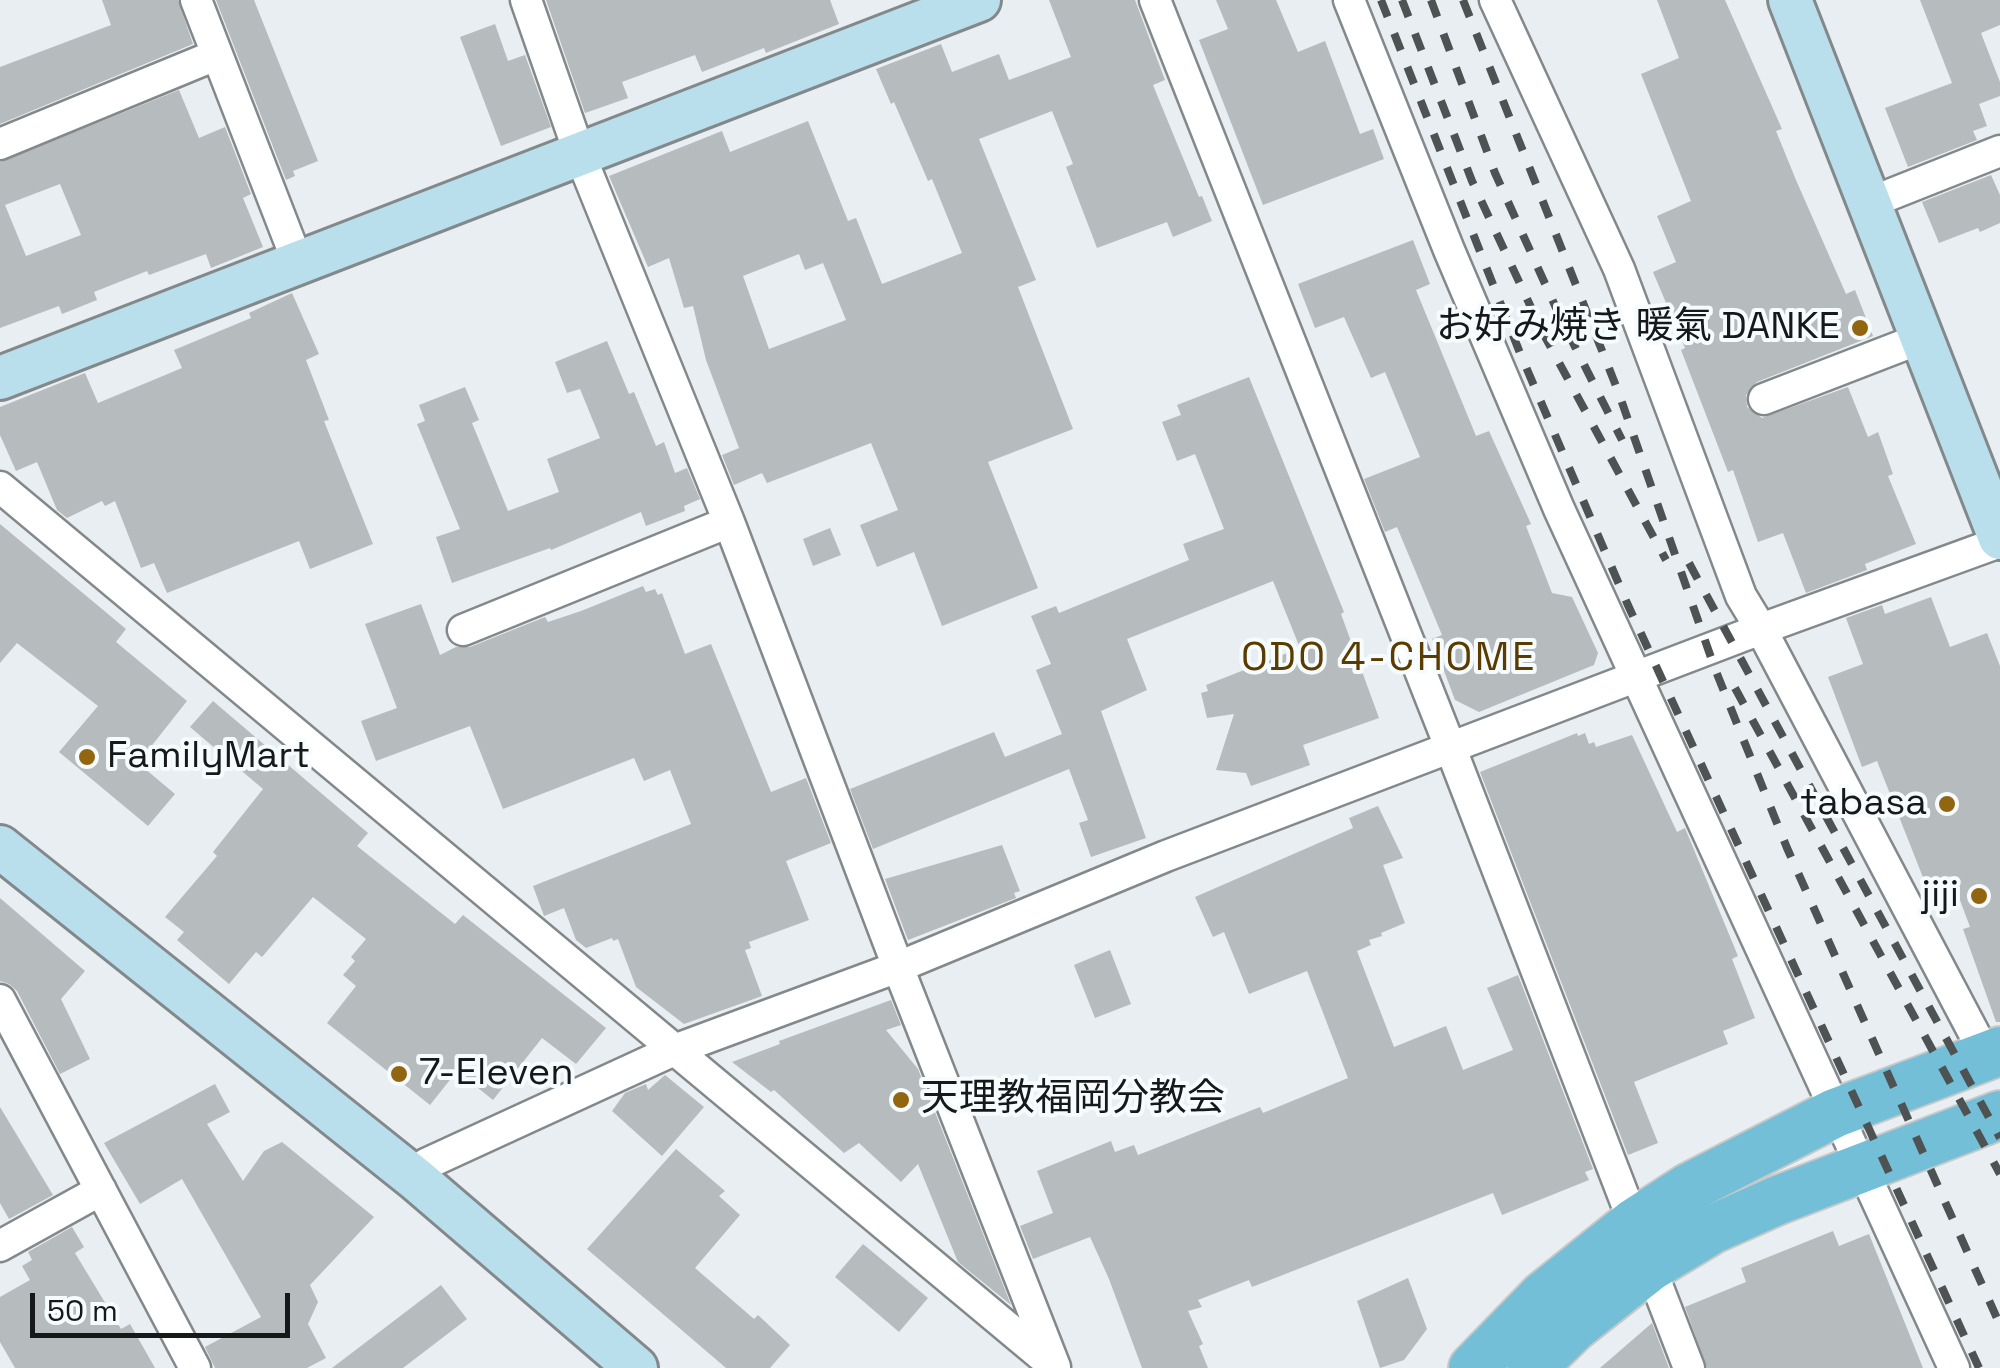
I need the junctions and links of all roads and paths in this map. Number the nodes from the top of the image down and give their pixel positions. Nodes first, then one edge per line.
1 (196, 0) edge
2 (526, 0) edge
3 (978, 0) edge
4 (1154, 0) edge
5 (1349, 0) edge
6 (1495, 0) edge
7 (1790, 0) edge
8 (216, 55) junction
9 (0, 144) edge
10 (2000, 151) edge
11 (580, 155) junction
12 (1869, 203) junction
13 (298, 263) junction
14 (1922, 338) junction
15 (0, 378) edge
16 (1764, 399) dead end
17 (0, 488) edge
18 (729, 522) junction
19 (2000, 540) edge
20 (1761, 629) junction
21 (463, 630) dead end
22 (1638, 676) junction
23 (1451, 748) junction
24 (0, 847) edge
25 (898, 966) junction
26 (0, 1000) edge
27 (674, 1050) junction
28 (1993, 1054) edge
29 (1835, 1114) junction
30 (2000, 1115) edge
31 (1860, 1169) junction
32 (417, 1180) junction
33 (101, 1190) junction
34 (1634, 1223) junction
35 (0, 1246) edge
36 (1650, 1267) junction
37 (1055, 1367) edge
38 (196, 1368) edge
39 (636, 1368) edge
40 (1473, 1368) edge
41 (1532, 1368) edge
42 (1689, 1368) edge
43 (1954, 1368) edge

1 - 8 street
2 - 11 street
3 - 11 street
4 - 23 street
5 - 22 street
6 - 20 street
7 - 12 street
8 - 9 street
8 - 13 street
10 - 12 street
11 - 13 street
11 - 18 street
12 - 14 street
13 - 15 street
14 - 16 street
14 - 19 street
17 - 27 street
18 - 21 street
18 - 25 street
19 - 20 street
20 - 22 street
20 - 28 street
22 - 23 street
22 - 29 street
23 - 25 street
23 - 34 street
24 - 32 street
25 - 27 street
25 - 37 street
26 - 33 street
27 - 32 street
27 - 37 street
28 - 29 main road
29 - 31 street
29 - 34 main road
30 - 31 main road
31 - 36 main road
31 - 43 street
32 - 39 street
33 - 35 street
33 - 38 street
34 - 40 main road
36 - 41 main road
36 - 42 street

